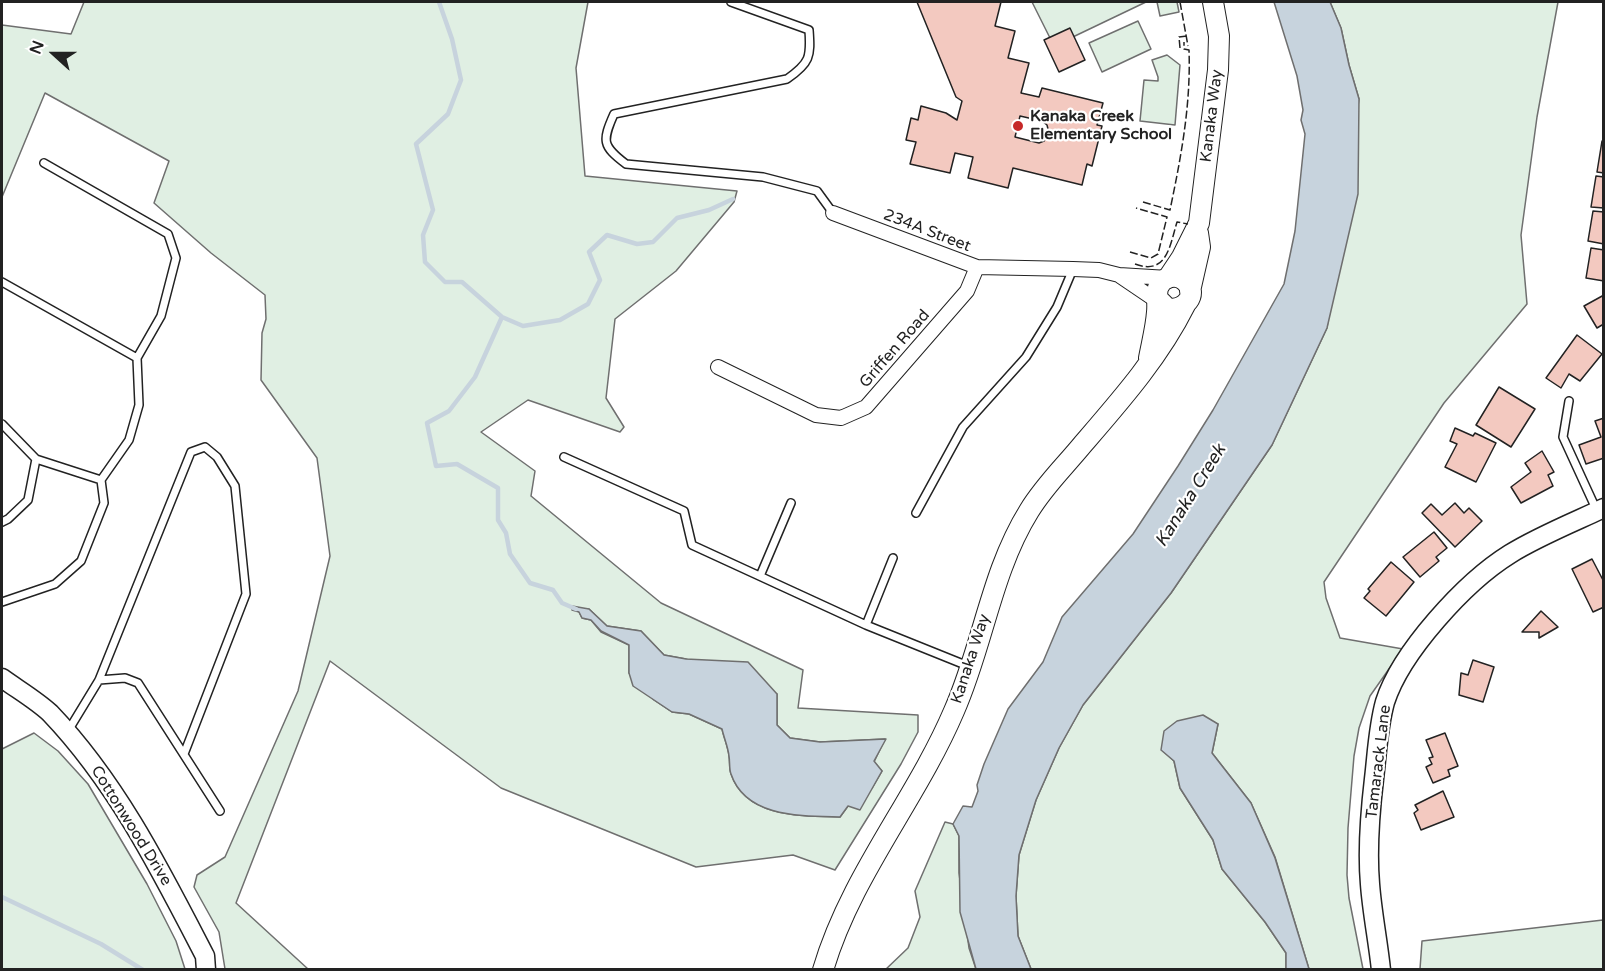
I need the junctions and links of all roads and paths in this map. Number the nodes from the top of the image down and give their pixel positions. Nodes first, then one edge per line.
1 (731, 2) edge
2 (1213, 2) edge
3 (44, 163) dead end
4 (833, 213) joint
5 (1197, 230) junction
6 (977, 267) junction
7 (1073, 269) junction
8 (1119, 275) junction
9 (1168, 278) junction
10 (2, 282) edge
11 (1188, 298) junction
12 (1158, 299) junction
13 (137, 358) junction
14 (718, 367) dead end
15 (1147, 368) junction
16 (1569, 401) dead end
17 (2, 424) edge
18 (564, 457) dead end
19 (36, 459) junction
20 (101, 480) junction
21 (791, 503) dead end
22 (1600, 510) edge
23 (916, 513) dead end
24 (2, 522) edge
25 (893, 558) dead end
26 (760, 576) junction
27 (2, 602) edge
28 (866, 625) junction
29 (970, 666) junction
30 (2, 678) edge
31 (99, 680) junction
32 (66, 733) junction
33 (184, 754) junction
34 (220, 811) dead end
35 (206, 969) edge
36 (823, 969) edge
37 (1381, 969) edge

1 - 4 lane
2 - 5 main road, Kanaka Way
3 - 13 lane
4 - 6 street, 234A Street
5 - 9 main road, Kanaka Way
5 - 11 main road, Kanaka Way
6 - 7 street, 234A Street
6 - 14 street, Griffen Road
7 - 8 street, 234A Street
7 - 23 lane
8 - 9 street, 234A Street
8 - 12 street, 234A Street
9 - 11 main road
9 - 12 main road
10 - 13 lane
11 - 12 main road
11 - 15 main road, Kanaka Way
12 - 15 main road, Kanaka Way
13 - 20 lane
15 - 29 main road, Kanaka Way
16 - 22 lane, Tamarack Lane
17 - 19 lane
18 - 26 lane
19 - 20 lane
19 - 24 lane
20 - 27 lane
21 - 26 lane
22 - 37 street, Tamarack Lane
25 - 28 lane
26 - 28 lane
28 - 29 lane
29 - 36 main road, Kanaka Way
30 - 32 street, Cottonwood Drive
31 - 32 lane
31 - 33 lane
31 - 33 lane
32 - 35 street, Cottonwood Drive
33 - 34 lane

